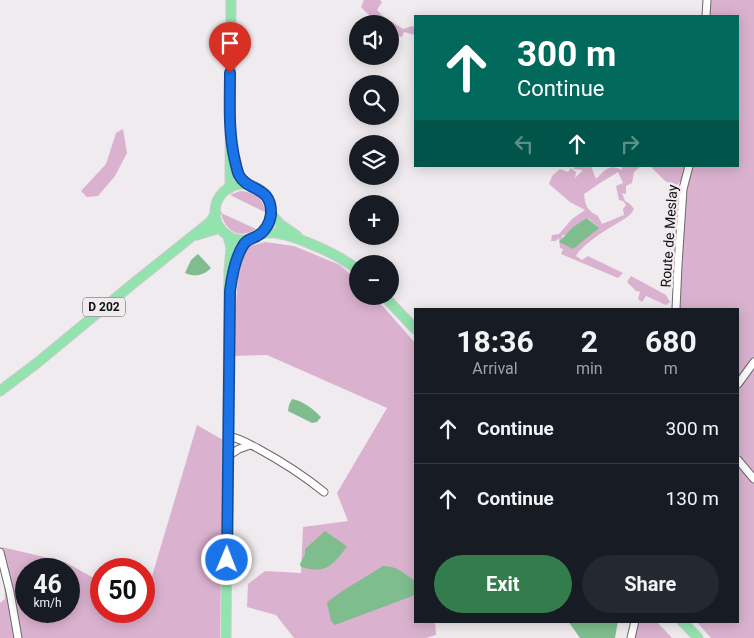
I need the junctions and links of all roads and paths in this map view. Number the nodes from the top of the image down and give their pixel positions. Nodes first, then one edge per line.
1 (231, 0) edge
2 (707, 0) edge
3 (706, 15) edge
4 (230, 139) junction
5 (689, 167) edge
6 (248, 185) junction
7 (230, 188) junction
8 (216, 213) junction
9 (271, 214) junction
10 (220, 228) junction
11 (261, 234) junction
12 (193, 236) junction
13 (228, 236) junction
14 (248, 240) junction
15 (305, 242) junction
16 (349, 263) edge
17 (230, 291) junction
18 (392, 305) edge
19 (676, 308) edge
20 (414, 328) edge
21 (754, 362) edge
22 (739, 383) edge
23 (0, 393) edge
24 (228, 436) junction
25 (250, 445) junction
26 (228, 456) junction
27 (739, 461) edge
28 (754, 479) edge
29 (324, 492) dead end
30 (0, 552) edge
31 (635, 623) edge
32 (684, 623) edge
33 (18, 638) edge
34 (226, 638) edge
35 (631, 638) edge
36 (698, 638) edge

1 - 4 main road
2 - 3 street
4 - 6 main road
4 - 7 main road
5 - 19 street, Route de Meslay
6 - 7 main road
6 - 9 main road
7 - 8 main road
8 - 10 main road
8 - 12 main road, D 202
9 - 11 main road
9 - 15 main road
10 - 12 main road, D 202
10 - 13 main road
11 - 14 main road
11 - 15 main road
12 - 23 main road, D 202
13 - 14 main road
13 - 17 main road
14 - 17 main road
15 - 16 main road
17 - 24 main road
18 - 20 main road
21 - 22 street
24 - 25 street
24 - 26 main road
25 - 26 street
25 - 29 street
26 - 34 main road
27 - 28 street
30 - 33 street
31 - 35 street
32 - 36 main road

